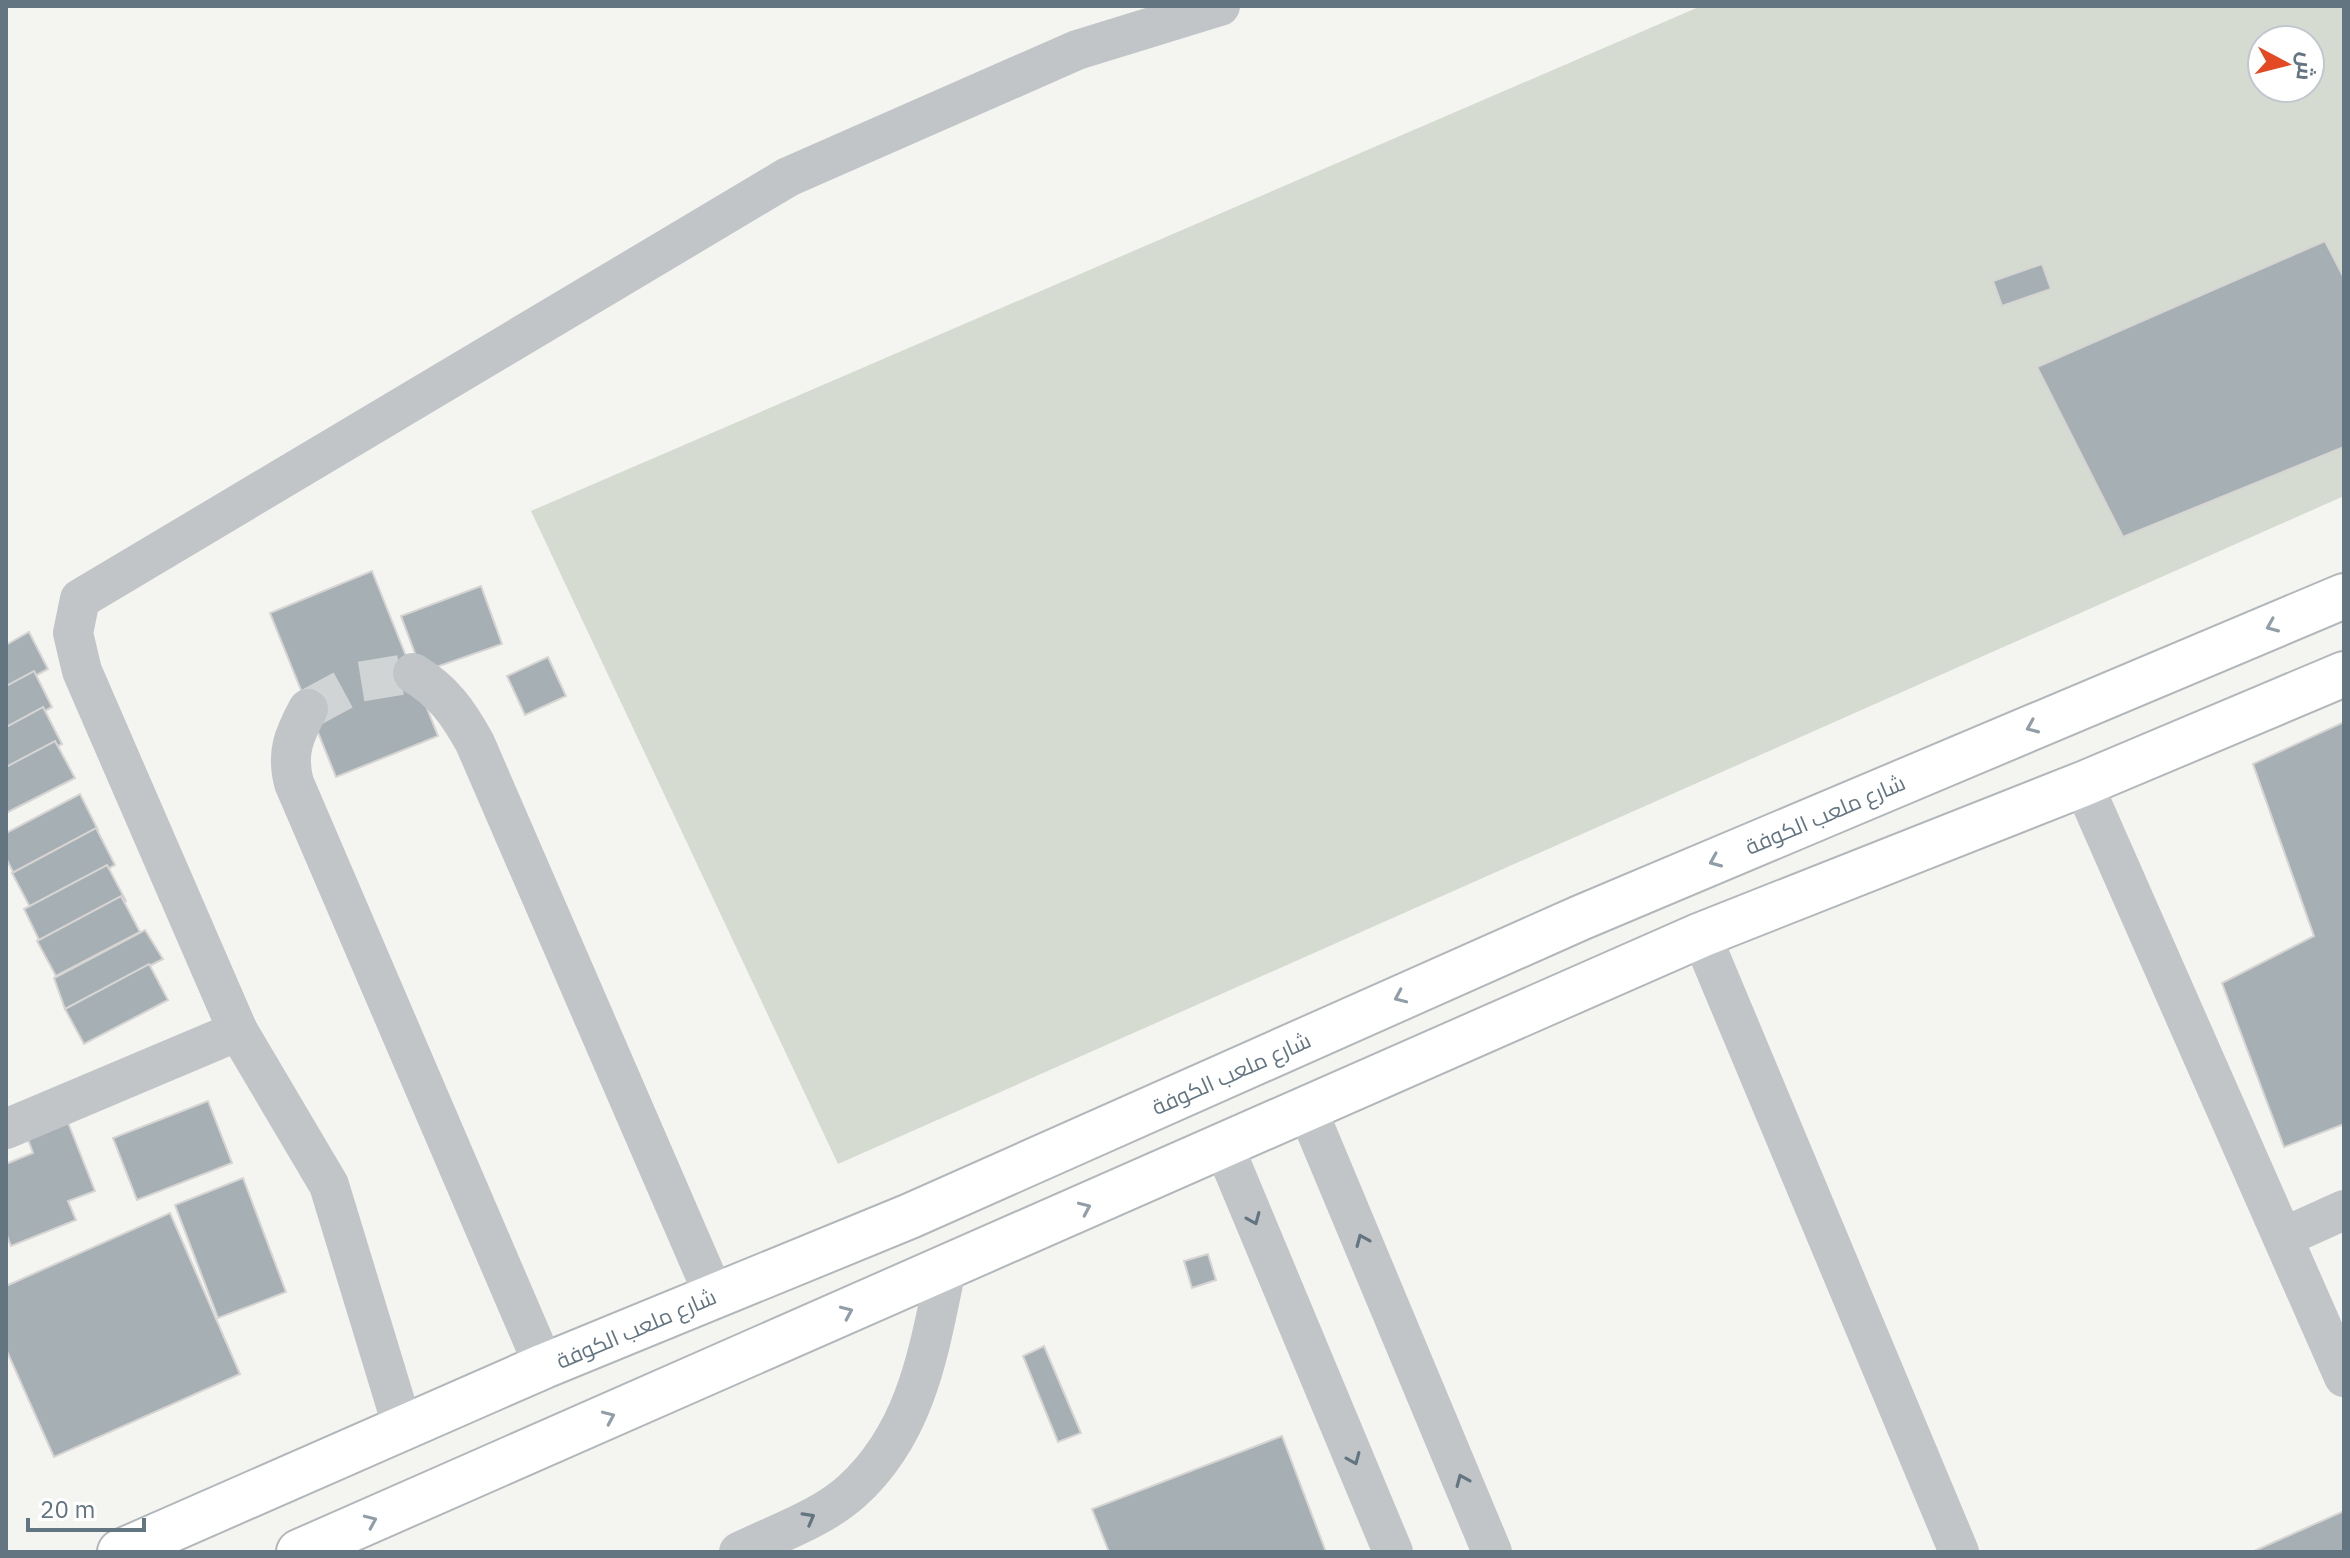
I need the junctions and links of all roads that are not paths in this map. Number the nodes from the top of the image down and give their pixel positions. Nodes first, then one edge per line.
1 (1220, 6) edge
2 (2344, 596) edge
3 (413, 673) dead end
4 (2344, 674) edge
5 (308, 709) tunnel mouth
6 (2083, 784) junction
7 (1580, 918) junction
8 (1701, 935) junction
9 (1461, 970) junction
10 (1608, 976) junction
11 (1489, 1029) junction
12 (238, 1031) junction
13 (1307, 1109) junction
14 (6, 1129) edge
15 (1224, 1147) junction
16 (2344, 1210) edge
17 (2284, 1237) junction
18 (946, 1269) junction
19 (714, 1295) junction
20 (544, 1366) junction
21 (2344, 1377) edge
22 (403, 1428) junction
23 (120, 1552) edge
24 (299, 1552) edge
25 (739, 1552) edge
26 (1393, 1552) edge
27 (1492, 1552) edge
28 (1959, 1552) edge

1 - 12 street
2 -> 7 main road, شارع ملعب الكوفة
3 - 19 street
4 - 6 main road
5 - 20 street
6 - 8 main road
6 - 17 street
7 - 9 main road, شارع ملعب الكوفة
7 - 10 main road
8 - 10 main road
8 - 28 street
9 - 11 main road
9 -> 19 main road, شارع ملعب الكوفة
10 - 11 main road
11 - 13 main road
12 - 14 street
12 - 22 street
13 - 15 main road
27 -> 13 street
18 -> 15 main road
15 -> 26 street
16 - 17 street
17 - 21 street
24 -> 18 main road
25 -> 18 street
19 - 20 main road, شارع ملعب الكوفة
20 - 22 main road, شارع ملعب الكوفة
22 - 23 main road, شارع ملعب الكوفة

